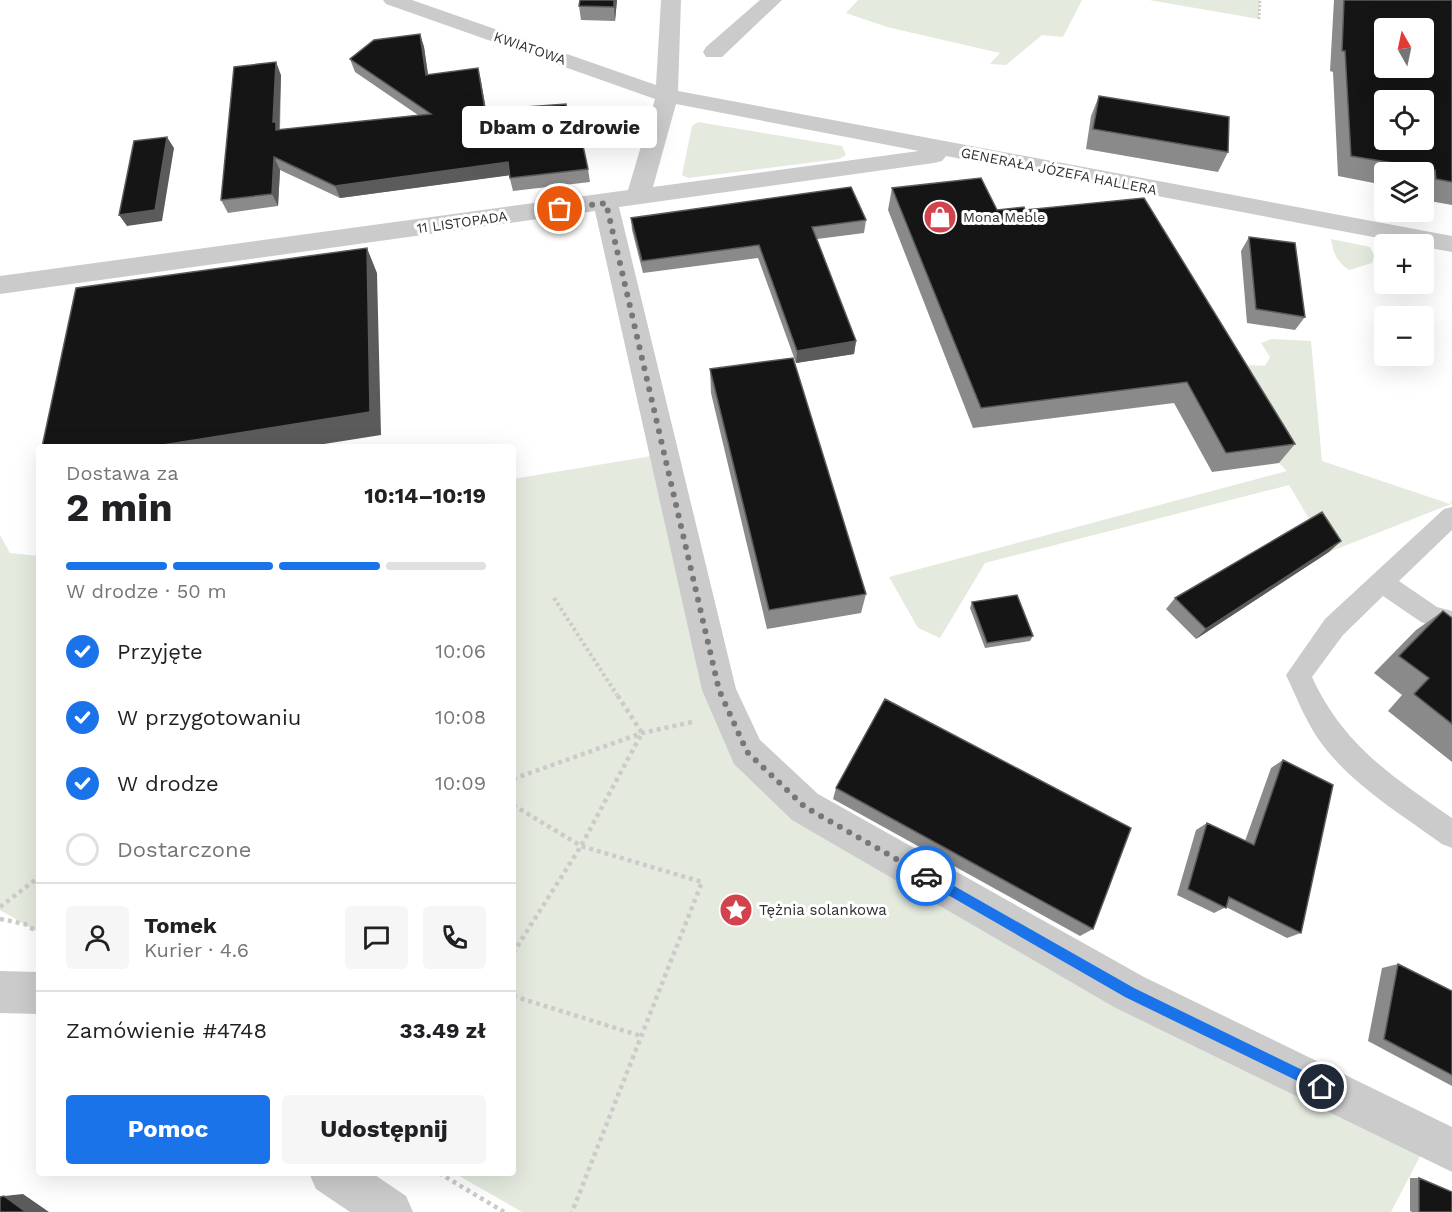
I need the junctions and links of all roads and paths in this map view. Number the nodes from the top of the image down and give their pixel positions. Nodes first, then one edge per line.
1 (393, 0) edge
2 (671, 0) edge
3 (772, 0) edge
4 (1260, 0) edge
5 (1259, 19) dead end
6 (714, 52) dead end
7 (667, 96) junction
8 (959, 152) junction
9 (622, 200) junction
10 (1452, 244) edge
11 (0, 285) edge
12 (1452, 516) edge
13 (1383, 583) junction
14 (554, 598) dead end
15 (1452, 622) edge
16 (729, 713) junction
17 (642, 733) junction
18 (516, 778) edge
19 (516, 806) edge
20 (1452, 834) edge
21 (581, 846) junction
22 (36, 879) edge
23 (0, 908) edge
24 (0, 919) edge
25 (36, 931) edge
26 (516, 948) edge
27 (0, 992) edge
28 (36, 993) edge
29 (516, 997) edge
30 (641, 1036) junction
31 (1452, 1150) edge
32 (336, 1176) edge
33 (444, 1176) edge
34 (390, 1212) edge
35 (504, 1212) edge
36 (572, 1212) edge

1 - 7 street, KWIATOWA
2 - 7 street
3 - 6 street
4 - 5 path
7 - 8 street, GENERAŁA JÓZEFA HALLERA
7 - 9 street
8 - 9 street, 11 LISTOPADA
8 - 10 street, GENERAŁA JÓZEFA HALLERA
9 - 11 street, 11 LISTOPADA
9 - 16 street
12 - 13 lane
13 - 15 lane
13 - 20 lane
14 - 17 path
16 - 17 path
16 - 31 street
17 - 18 path
17 - 21 path
19 - 21 path
21 - 26 path
21 - 30 path
22 - 23 path
24 - 25 path
27 - 28 street
29 - 30 path
30 - 36 path
32 - 34 street
33 - 35 path

